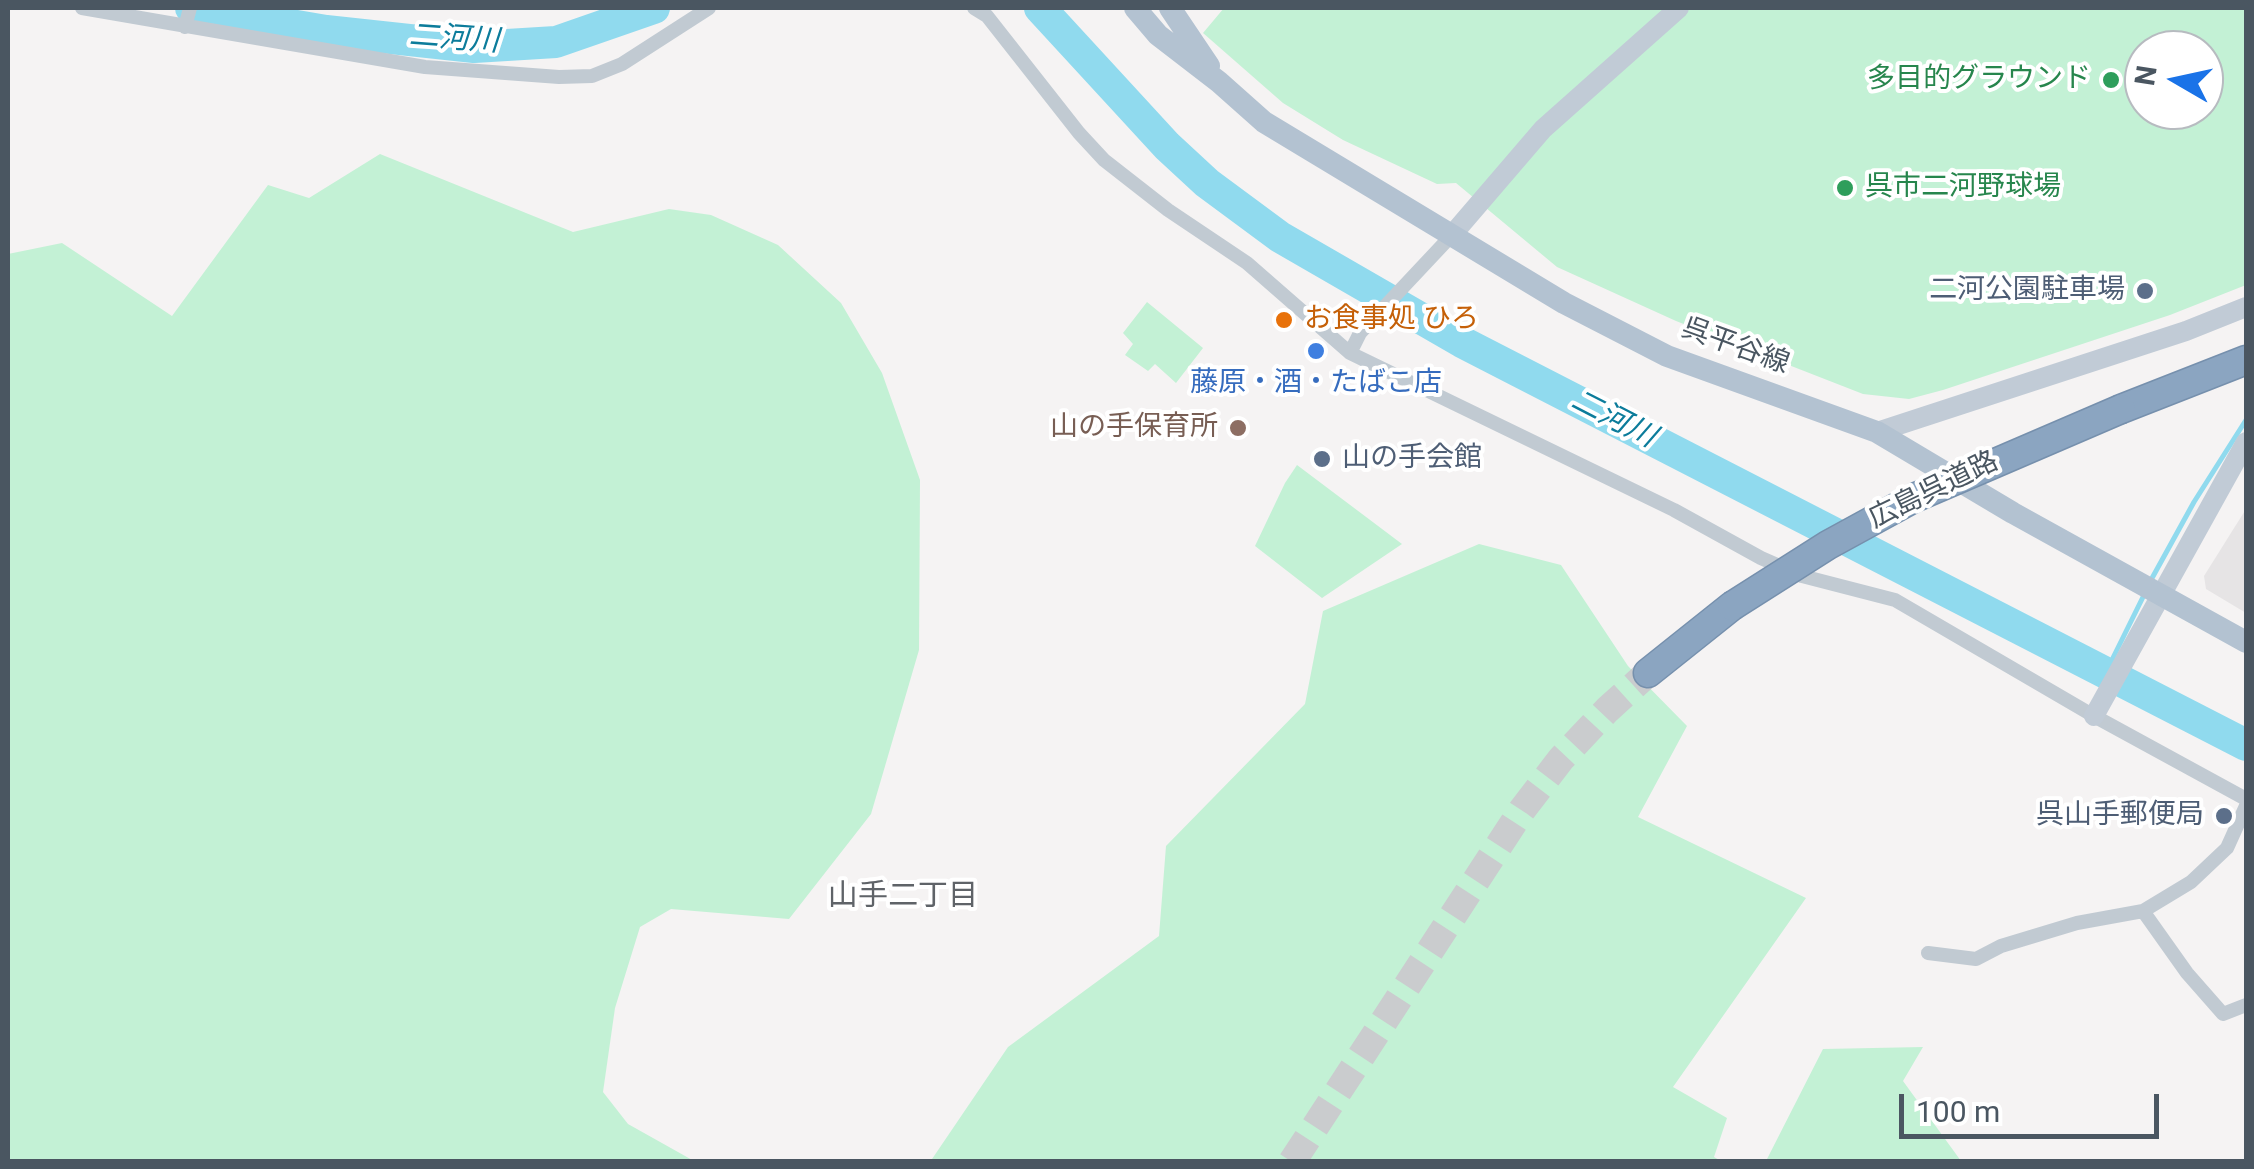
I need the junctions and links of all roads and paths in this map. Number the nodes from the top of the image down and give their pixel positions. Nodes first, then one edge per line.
1 (82, 8) edge
2 (190, 8) edge
3 (709, 8) edge
4 (974, 8) edge
5 (1134, 8) edge
6 (1170, 8) edge
7 (1679, 8) edge
8 (185, 27) junction
9 (1219, 82) junction
10 (1452, 234) junction
11 (2246, 307) edge
12 (1350, 353) junction
13 (2246, 360) edge
14 (1876, 432) junction
15 (2246, 442) edge
16 (2157, 604) junction
17 (2246, 642) edge
18 (1648, 672) tunnel mouth
19 (2097, 711) junction
20 (2246, 802) edge
21 (2143, 911) junction
22 (1928, 953) dead end
23 (2246, 1005) edge

1 - 8 street
2 - 8 street
3 - 8 street
4 - 12 street
5 - 9 main road, 呉平谷線
6 - 9 main road, 呉平谷線
7 - 10 street
9 - 10 main road, 呉平谷線
10 - 12 street
10 - 14 main road, 呉平谷線
11 - 14 street
12 - 19 street
13 - 18 highway, 広島呉道路, bridge
14 - 16 main road, 呉平谷線
15 - 16 street
16 - 17 main road, 呉平谷線
16 - 19 street
19 - 20 street
20 - 21 street
21 - 22 street
21 - 23 street

